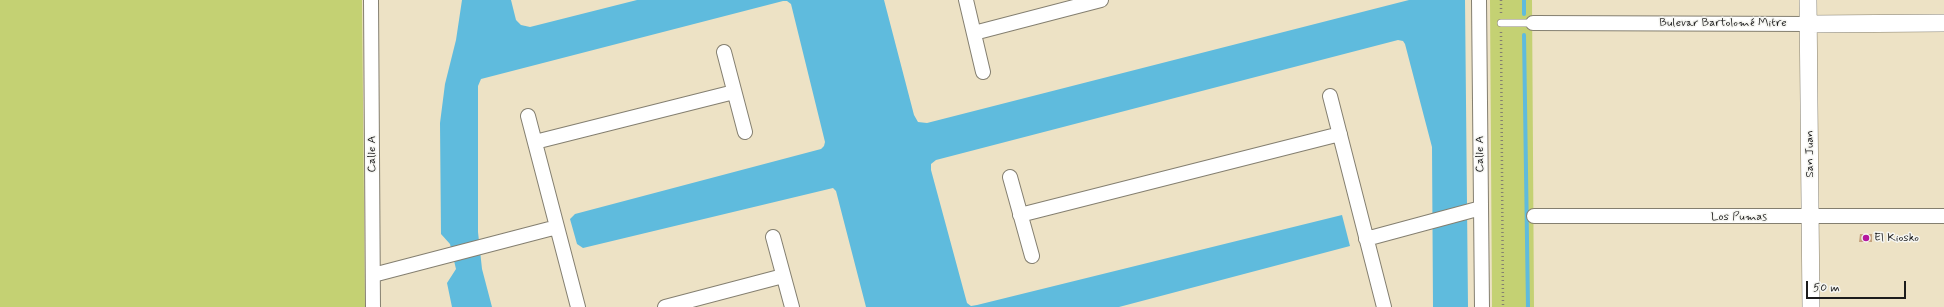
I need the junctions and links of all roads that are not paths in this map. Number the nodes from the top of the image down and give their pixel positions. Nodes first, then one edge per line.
1 (371, 0) edge
2 (966, 0) edge
3 (1101, 0) edge
4 (1479, 0) edge
5 (1808, 0) edge
6 (1501, 23) road end
7 (1533, 23) joint
8 (1944, 23) edge
9 (1808, 24) junction
10 (974, 33) junction
11 (724, 52) dead end
12 (983, 72) dead end
13 (734, 92) junction
14 (1330, 96) dead end
15 (528, 116) dead end
16 (745, 132) dead end
17 (1340, 134) junction
18 (535, 142) junction
19 (1010, 177) dead end
20 (1481, 208) junction
21 (1020, 215) junction
22 (1534, 216) dead end
23 (1944, 216) edge
24 (1810, 217) junction
25 (557, 227) junction
26 (773, 237) dead end
27 (1366, 239) junction
28 (1032, 256) dead end
29 (373, 275) junction
30 (784, 276) junction
31 (373, 307) edge
32 (578, 307) edge
33 (665, 307) edge
34 (792, 307) edge
35 (1384, 307) edge
36 (1482, 307) edge
37 (1811, 307) edge

1 - 29 street, Calle A
2 - 10 street
3 - 10 street
4 - 20 street, Calle A
5 - 9 street, San Juan
6 - 7 lane, Bulevar Bartolomé Mitre
7 - 9 street, Bulevar Bartolomé Mitre
8 - 9 street, Bulevar Bartolomé Mitre
9 - 24 street, San Juan
10 - 12 street
11 - 13 street
13 - 16 street
13 - 18 street
14 - 17 street
15 - 18 street
17 - 21 street
17 - 27 street
18 - 25 street
19 - 21 street
20 - 27 street
20 - 36 street, Calle A
21 - 28 street
22 - 24 street, Los Pumas
23 - 24 street, Los Pumas
24 - 37 street, San Juan
25 - 29 street
25 - 32 street
26 - 30 street
27 - 35 street
29 - 31 street, Calle A
30 - 33 street
30 - 34 street

